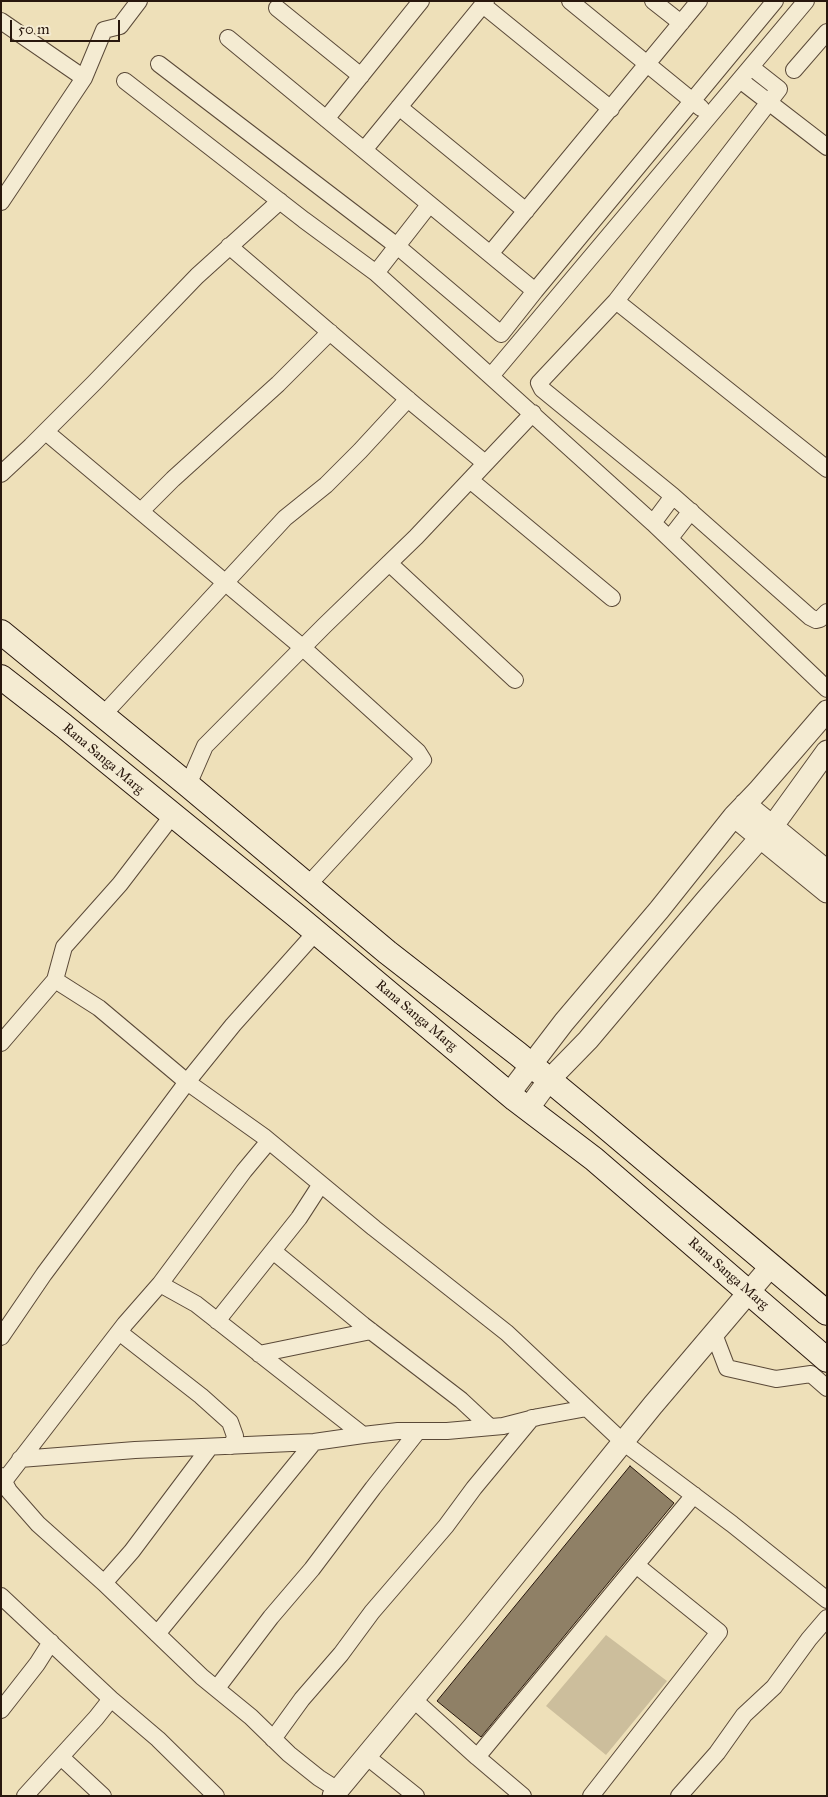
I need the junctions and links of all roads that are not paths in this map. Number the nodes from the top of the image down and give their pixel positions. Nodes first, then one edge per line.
1 (139, 1) edge
2 (422, 1) edge
3 (570, 1) edge
4 (653, 1) edge
5 (699, 1) edge
6 (775, 1) edge
7 (806, 1) edge
8 (485, 3) edge
9 (277, 8) dead end
10 (1, 21) edge
11 (681, 23) junction
12 (827, 32) edge
13 (228, 38) dead end
14 (159, 64) dead end
15 (647, 65) junction
16 (751, 68) junction
17 (794, 70) dead end
18 (361, 76) junction
19 (84, 78) junction
20 (740, 80) junction
21 (125, 81) dead end
22 (693, 102) junction
23 (769, 102) junction
24 (399, 107) junction
25 (611, 109) junction
26 (710, 116) junction
27 (326, 120) junction
28 (827, 147) edge
29 (364, 150) junction
30 (280, 201) junction
31 (1, 202) edge
32 (430, 205) junction
33 (526, 211) junction
34 (229, 246) junction
35 (396, 246) junction
36 (490, 254) junction
37 (376, 273) junction
38 (535, 291) junction
39 (616, 301) junction
40 (330, 332) junction
41 (491, 376) junction
42 (408, 399) junction
43 (532, 413) junction
44 (46, 432) junction
45 (485, 463) junction
46 (827, 469) edge
47 (1, 474) edge
48 (470, 480) junction
49 (674, 496) junction
50 (141, 511) junction
51 (691, 511) junction
52 (653, 523) junction
53 (670, 538) junction
54 (389, 563) junction
55 (226, 583) junction
56 (612, 598) dead end
57 (827, 612) edge
58 (1, 632) edge
59 (302, 647) junction
60 (2, 679) edge
61 (515, 680) dead end
62 (827, 689) edge
63 (827, 711) edge
64 (103, 715) junction
65 (827, 751) edge
66 (188, 785) junction
67 (739, 810) junction
68 (172, 816) junction
69 (766, 833) junction
70 (827, 872) edge
71 (308, 885) junction
72 (827, 892) edge
73 (316, 932) junction
74 (55, 980) junction
75 (1, 1042) edge
76 (540, 1073) junction
77 (187, 1082) junction
78 (509, 1094) junction
79 (528, 1109) junction
80 (269, 1141) junction
81 (321, 1184) junction
82 (273, 1251) junction
83 (771, 1266) junction
84 (160, 1284) junction
85 (749, 1293) junction
86 (827, 1313) edge
87 (217, 1321) junction
88 (371, 1331) junction
89 (119, 1332) junction
90 (714, 1334) junction
91 (1, 1337) edge
92 (259, 1354) junction
93 (827, 1360) edge
94 (827, 1388) edge
95 (587, 1408) junction
96 (532, 1418) junction
97 (490, 1427) junction
98 (418, 1431) junction
99 (363, 1435) junction
100 (314, 1442) junction
101 (623, 1442) junction
102 (232, 1446) junction
103 (210, 1447) junction
104 (20, 1459) junction
105 (4, 1486) edge
106 (694, 1495) junction
107 (636, 1565) junction
108 (104, 1583) junction
109 (1, 1596) edge
110 (826, 1597) edge
111 (827, 1618) edge
112 (157, 1634) junction
113 (51, 1642) junction
114 (217, 1688) junction
115 (111, 1698) junction
116 (413, 1699) junction
117 (1, 1710) edge
118 (273, 1739) junction
119 (366, 1756) junction
120 (61, 1757) junction
121 (477, 1757) junction
122 (335, 1793) edge
123 (25, 1796) edge
124 (103, 1796) edge
125 (216, 1796) edge
126 (416, 1796) edge
127 (523, 1796) edge
128 (591, 1796) edge
129 (678, 1796) edge

1 - 19 street
2 - 18 street
3 - 15 street
4 - 11 street
5 - 11 street
6 - 22 street
7 - 16 street
8 - 24 street
8 - 25 street
9 - 18 street
10 - 19 street
11 - 15 street
12 - 17 street
13 - 27 street
14 - 35 street
15 - 22 street
15 - 25 street
16 - 20 street
16 - 23 street
18 - 27 street
19 - 31 street
20 - 23 street
20 - 26 street
21 - 30 street
22 - 26 street
22 - 38 street
23 - 28 street
23 - 39 street
24 - 29 street
24 - 33 street
25 - 33 street
26 - 41 street
27 - 29 street
29 - 32 street
30 - 34 street
30 - 37 street
32 - 35 street
32 - 36 street
33 - 36 street
34 - 40 street
34 - 44 street
35 - 37 street
35 - 38 street
36 - 38 street
37 - 41 street
39 - 46 street
39 - 49 street
40 - 42 street
40 - 50 street
41 - 43 street
42 - 45 street
42 - 55 street
43 - 45 street
43 - 52 street
44 - 47 street
44 - 50 street
45 - 48 street
48 - 54 street
48 - 56 street
49 - 51 street
49 - 52 street
50 - 55 street
51 - 53 street
51 - 57 street
52 - 53 street
53 - 62 street
54 - 59 street
54 - 61 street
55 - 59 street
55 - 64 street
58 - 64 main road
59 - 66 street
59 - 71 street
60 - 68 main road, Rana Sanga Marg
63 - 67 street
64 - 66 main road
65 - 69 street
66 - 71 main road
67 - 69 street
67 - 76 street
68 - 73 main road, Rana Sanga Marg
68 - 74 street
69 - 70 street
69 - 72 street
69 - 76 street
71 - 76 main road
73 - 77 street
73 - 78 main road, Rana Sanga Marg
74 - 75 street
74 - 77 street
76 - 78 street
76 - 79 street
76 - 83 main road
77 - 80 street
77 - 91 street
78 - 79 main road, Rana Sanga Marg
79 - 85 main road, Rana Sanga Marg
80 - 81 street
80 - 84 street
81 - 82 street
81 - 95 street
82 - 87 street
82 - 88 street
83 - 85 street
83 - 86 main road
84 - 87 street
84 - 89 street
85 - 90 street
85 - 93 main road, Rana Sanga Marg
87 - 92 street
88 - 92 street
88 - 97 street
89 - 102 street
89 - 104 street
90 - 94 street
90 - 101 street
92 - 99 street
95 - 96 street
95 - 101 street
96 - 97 street
96 - 118 street
97 - 98 street
98 - 99 street
98 - 114 street
99 - 100 street
100 - 102 street
100 - 112 street
101 - 106 street
101 - 116 street
102 - 103 street
103 - 104 street
103 - 108 street
104 - 105 street
105 - 108 street
106 - 107 street
106 - 110 street
107 - 121 street
107 - 128 street
108 - 112 street
109 - 113 street
111 - 129 street
112 - 114 street
113 - 115 street
113 - 117 street
114 - 118 street
115 - 120 street
115 - 125 street
116 - 119 street
116 - 121 street
118 - 122 street
119 - 122 street
119 - 126 street
120 - 123 street
120 - 124 street
121 - 127 street

